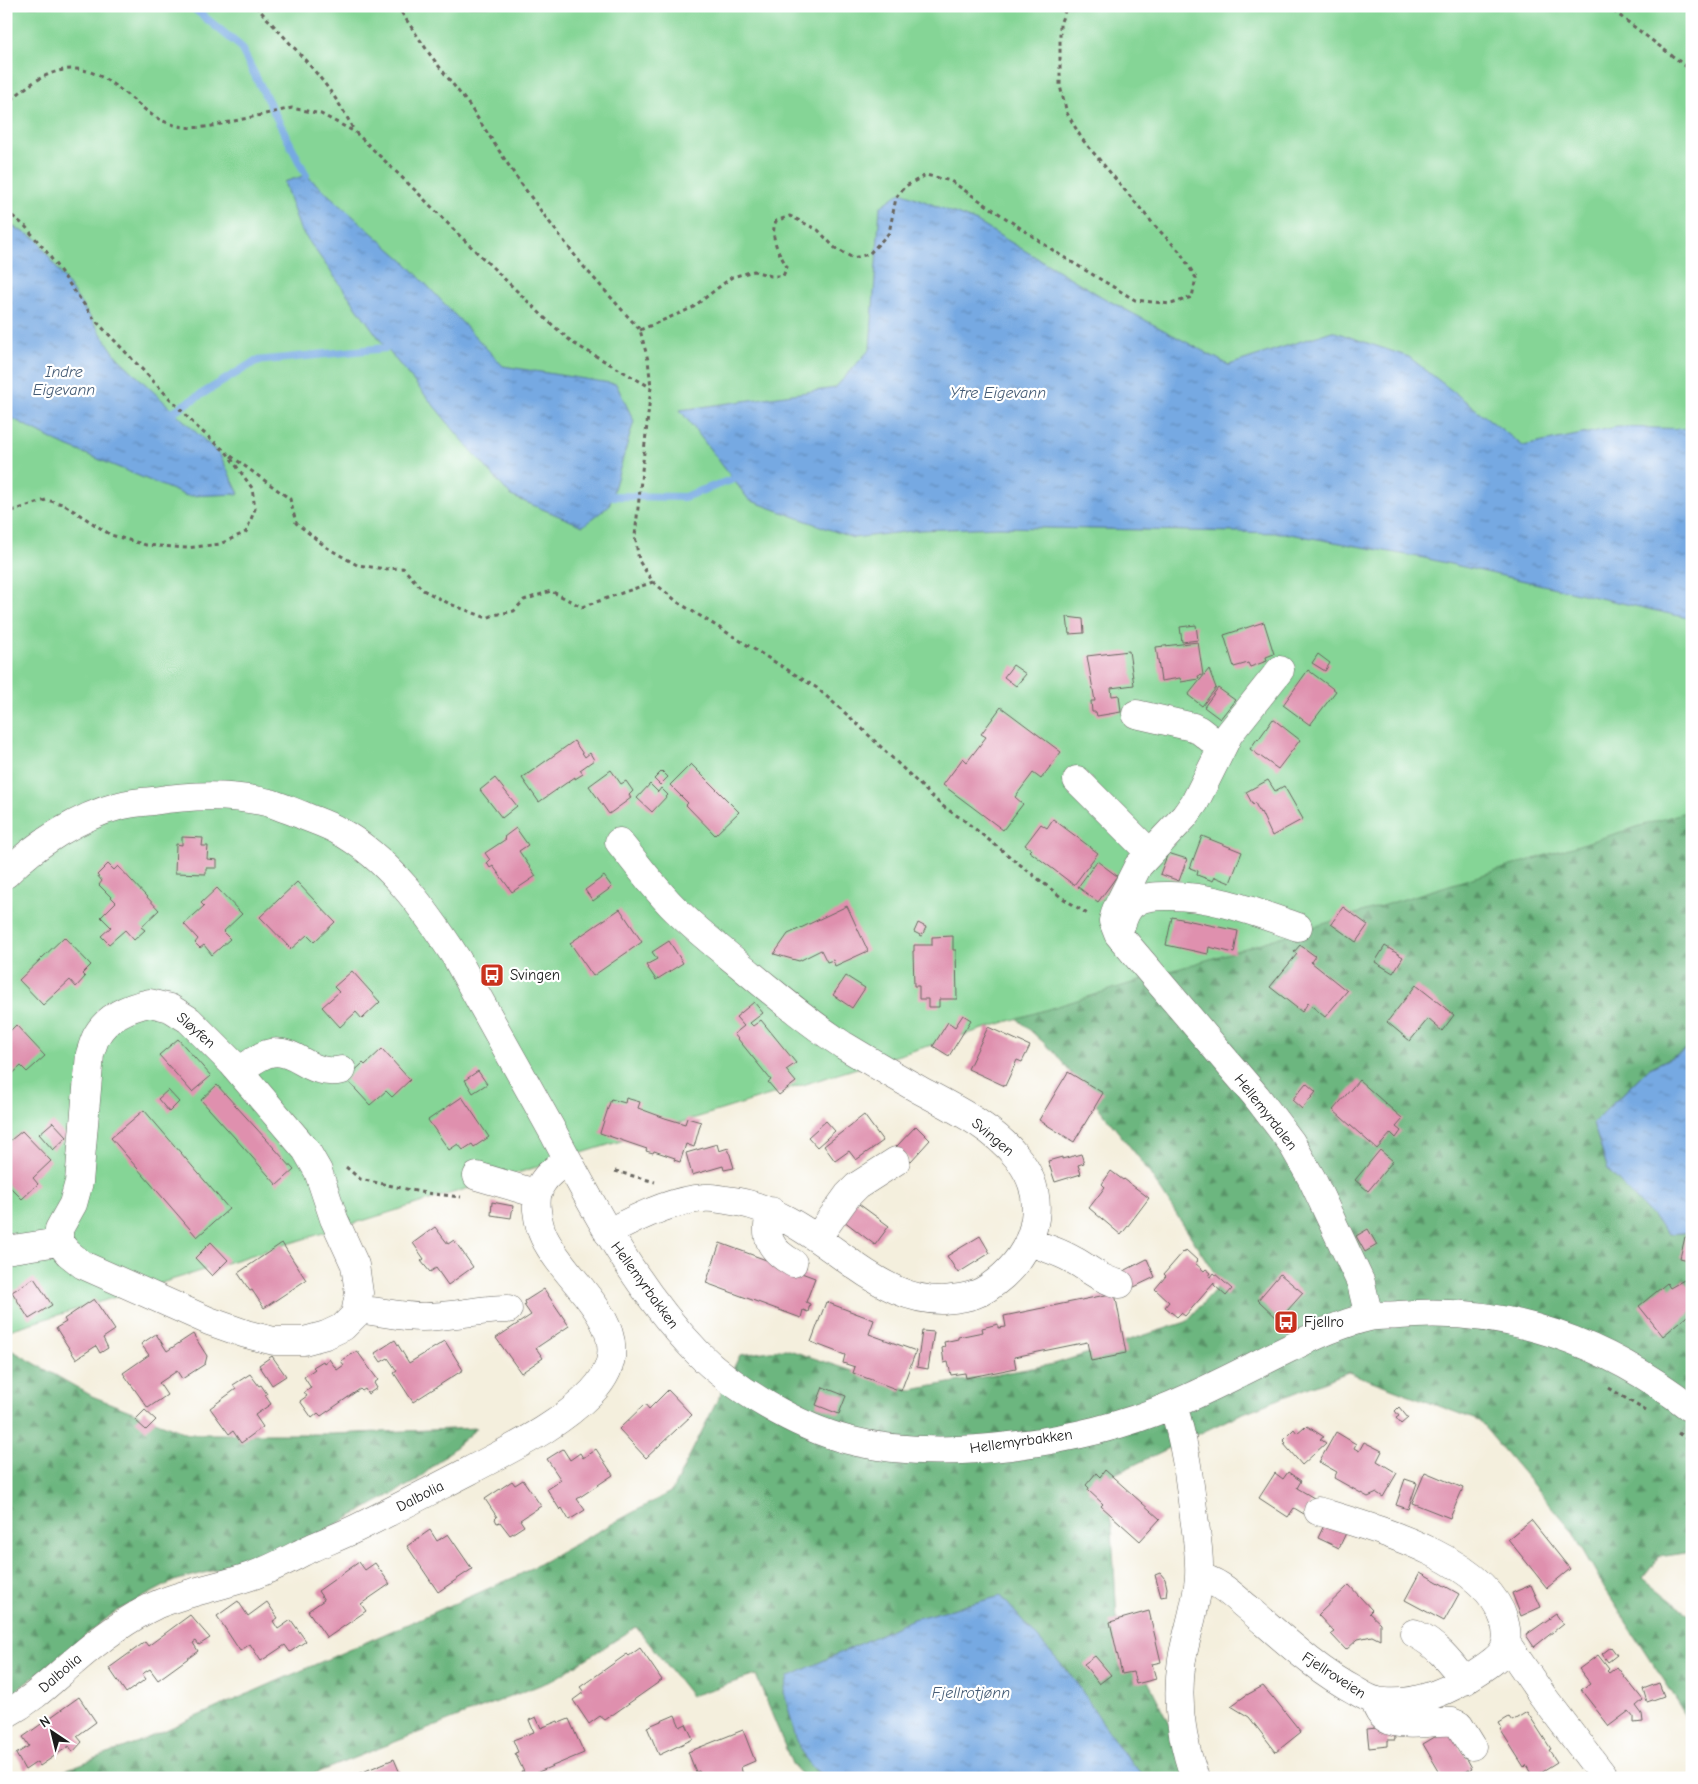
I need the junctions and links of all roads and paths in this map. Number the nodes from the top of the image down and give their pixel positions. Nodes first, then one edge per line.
1 (256, 6) edge
2 (397, 6) edge
3 (1067, 6) edge
4 (1607, 6) edge
5 (1692, 71) edge
6 (6, 105) edge
7 (355, 132) junction
8 (6, 211) edge
9 (640, 330) junction
10 (651, 387) junction
11 (227, 453) junction
12 (6, 510) edge
13 (653, 582) junction
14 (1280, 670) dead end
15 (1136, 714) dead end
16 (1222, 748) junction
17 (1077, 780) dead end
18 (619, 842) dead end
19 (1150, 853) junction
20 (6, 874) edge
21 (1298, 927) dead end
22 (1118, 934) junction
23 (342, 1070) dead end
24 (240, 1072) junction
25 (567, 1161) junction
26 (896, 1161) dead end
27 (360, 1180) dead end
28 (474, 1187) joint
29 (539, 1191) junction
30 (771, 1211) junction
31 (608, 1233) junction
32 (817, 1238) junction
33 (60, 1242) junction
34 (1028, 1242) junction
35 (6, 1250) edge
36 (793, 1263) dead end
37 (1120, 1284) dead end
38 (356, 1309) junction
39 (508, 1309) dead end
40 (1369, 1317) junction
41 (1173, 1405) junction
42 (1692, 1409) edge
43 (1318, 1510) dead end
44 (1199, 1577) junction
45 (1414, 1633) dead end
46 (1507, 1644) junction
47 (1465, 1681) junction
48 (1375, 1700) junction
49 (6, 1714) edge
50 (1472, 1746) dead end
51 (1195, 1778) edge
52 (1605, 1778) edge

1 - 7 path
2 - 9 path
3 - 9 path
4 - 5 path
6 - 7 path
7 - 10 path
8 - 11 path
9 - 10 path
10 - 13 path
11 - 12 path
11 - 13 path
13 - 22 path
14 - 16 street
15 - 16 street
16 - 19 street
17 - 19 street
18 - 34 street, Svingen
19 - 22 street
20 - 25 street, Hellemyrbakken
21 - 22 street
22 - 40 street, Hellemyrdalen
23 - 24 street
24 - 33 street, Sløyfen
24 - 38 street, Sløyfen
25 - 29 street
25 - 31 street, Hellemyrbakken
26 - 32 street
27 - 28 path
28 - 29 street
29 - 49 street, Dalbolia
30 - 31 street, Svingen
30 - 32 street, Svingen
30 - 36 street
31 - 41 street, Hellemyrbakken
32 - 34 street, Svingen
33 - 35 street
33 - 38 street
34 - 37 street
38 - 39 street
40 - 41 street, Hellemyrbakken
40 - 42 street, Hellemyrbakken
41 - 44 street
43 - 46 street
44 - 48 street, Fjellroveien
44 - 51 street
45 - 47 street
46 - 47 street, Fjellroveien
46 - 52 street
47 - 48 street, Fjellroveien
48 - 50 street

